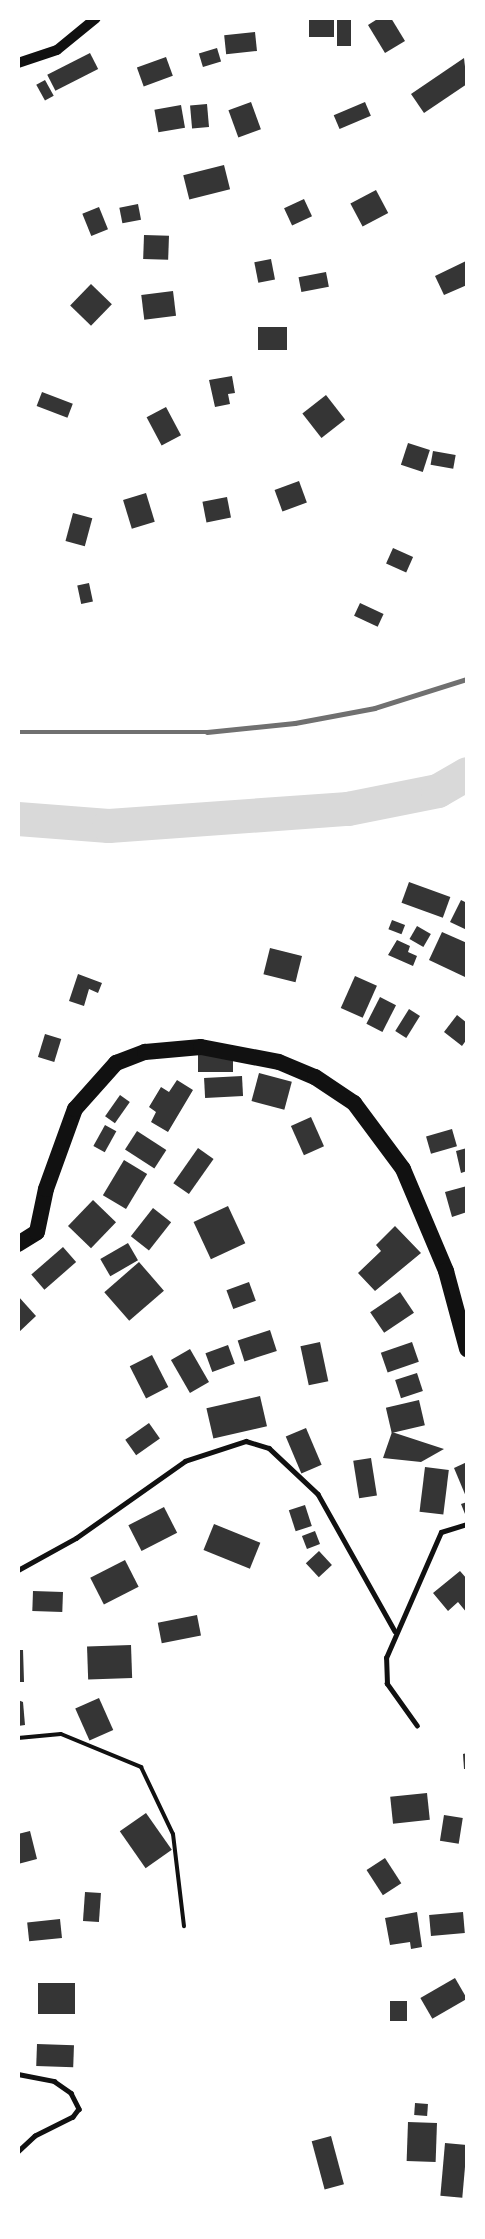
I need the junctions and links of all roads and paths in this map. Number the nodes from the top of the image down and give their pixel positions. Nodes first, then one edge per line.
1 (96, 18) edge
2 (18, 63) edge
3 (18, 1244) edge
4 (467, 1349) edge
5 (467, 1524) edge
6 (18, 1570) edge
7 (395, 1631) junction
8 (417, 1726) dead end
9 (18, 1738) edge
10 (184, 1926) dead end
11 (18, 2074) edge
12 (18, 2152) edge

1 - 2 street
3 - 4 highway
5 - 7 lane
6 - 7 lane
7 - 8 lane
9 - 10 path
11 - 12 lane

